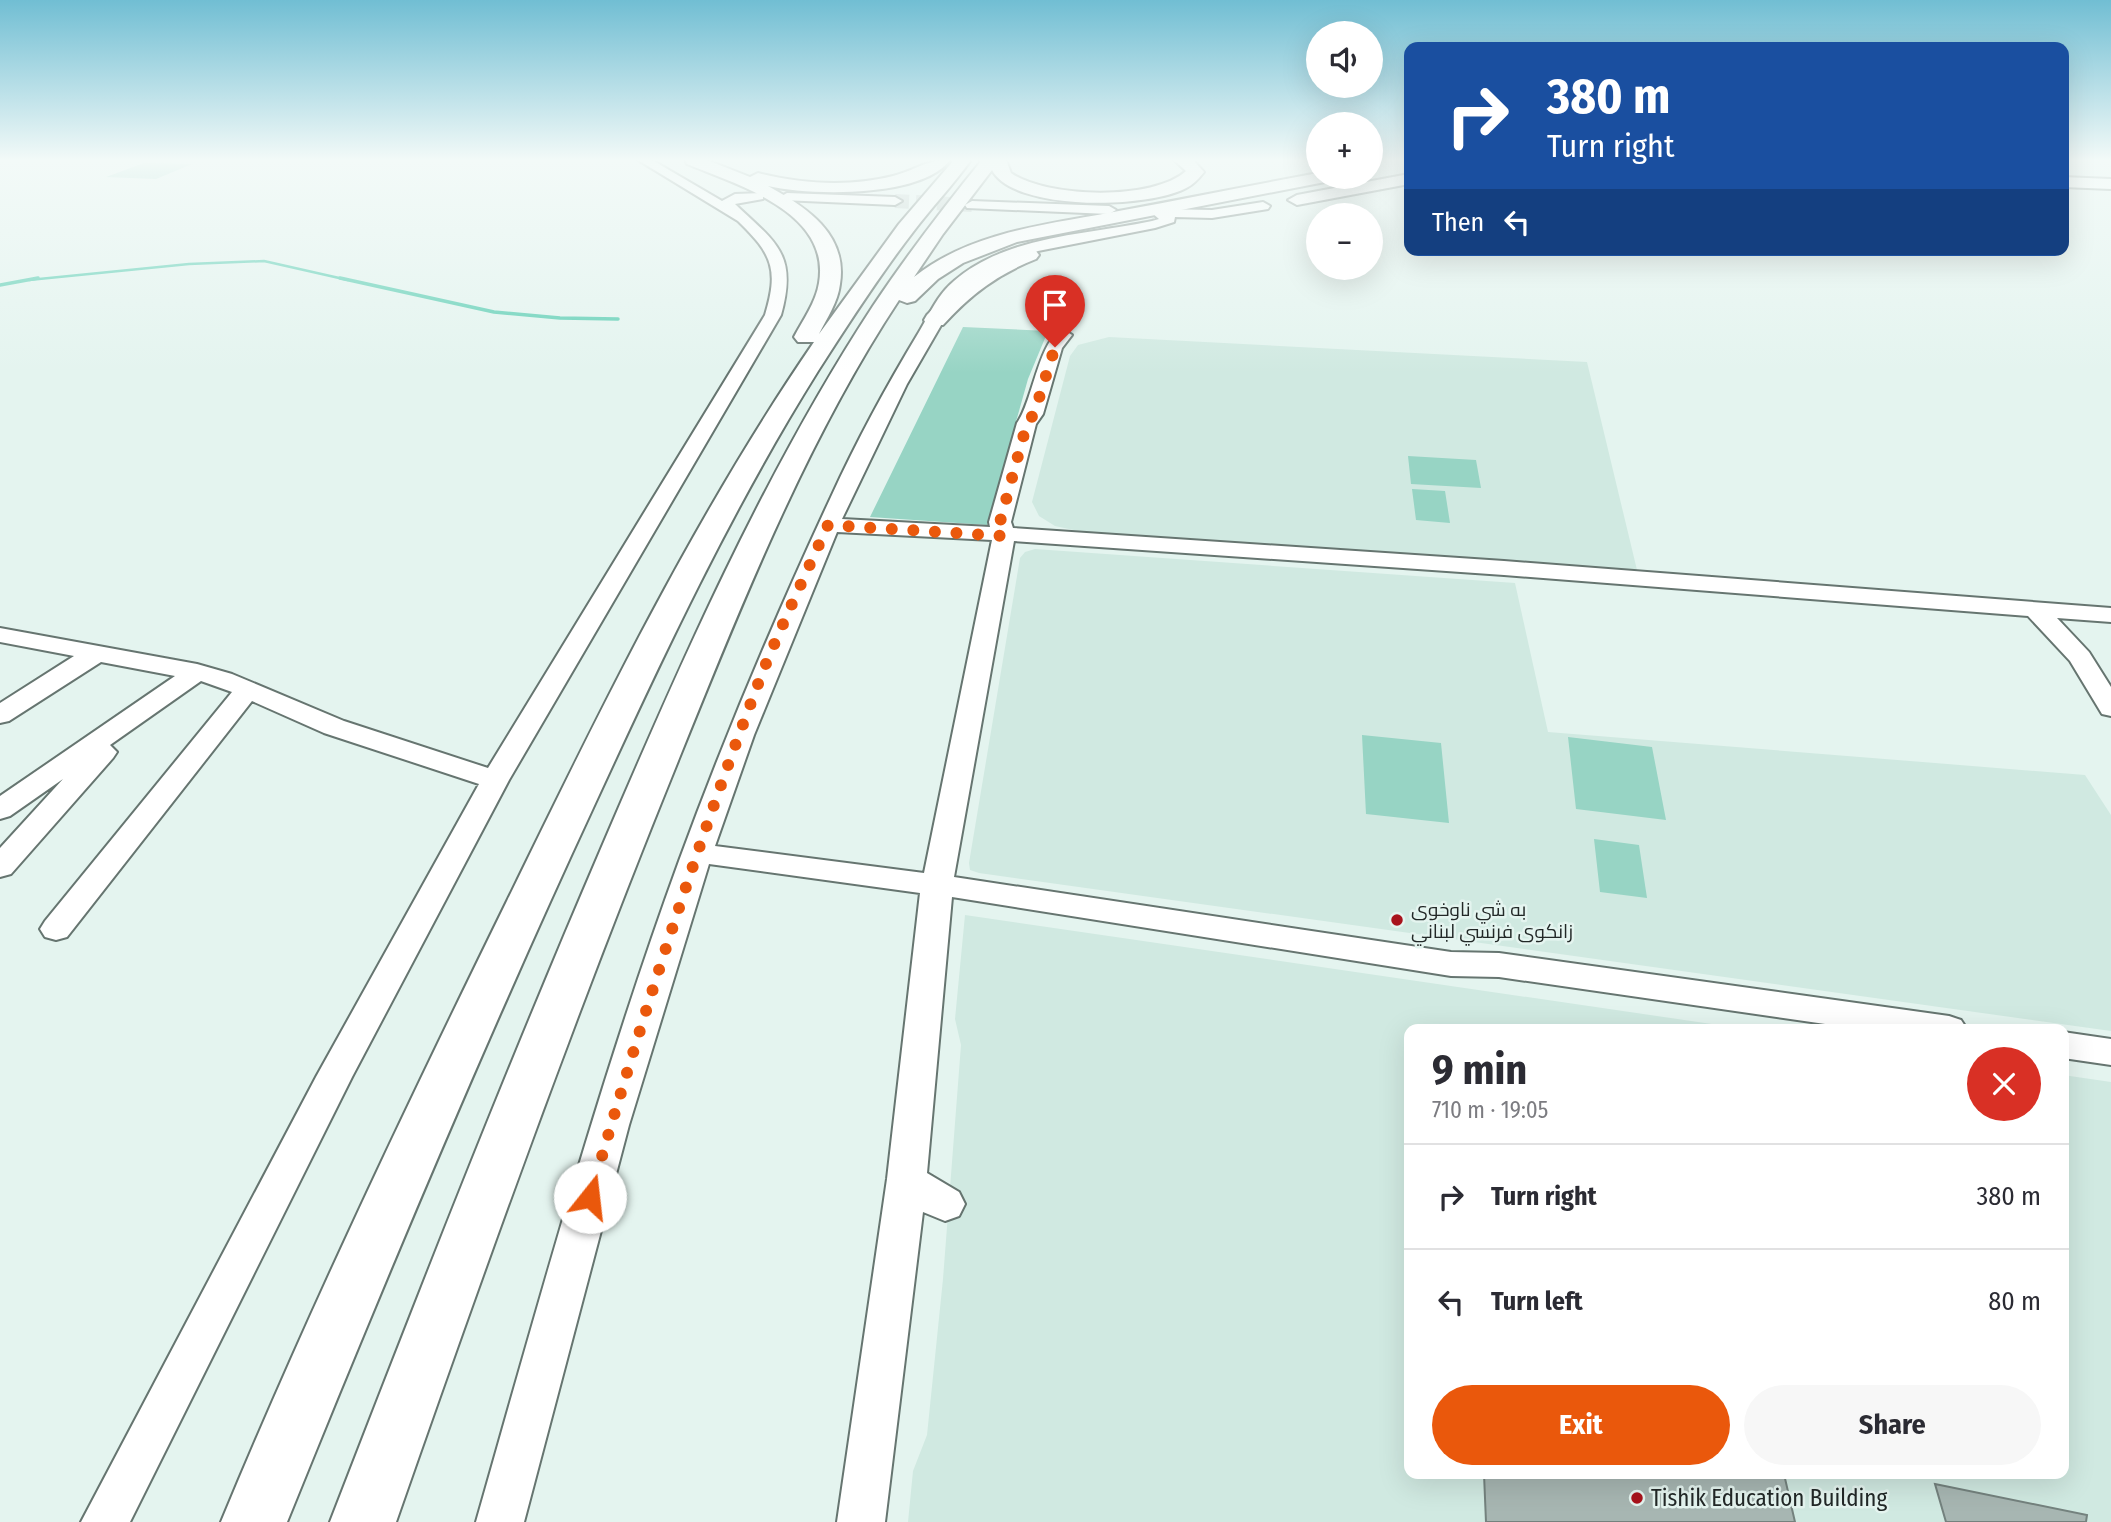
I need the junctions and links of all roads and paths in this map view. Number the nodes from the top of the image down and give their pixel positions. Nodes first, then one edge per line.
1 (764, 231) edge
2 (818, 231) edge
3 (886, 231) edge
4 (905, 231) edge
5 (936, 231) edge
6 (1043, 231) edge
7 (1114, 231) edge
8 (1130, 231) edge
9 (935, 320) junction
10 (1064, 335) dead end
11 (805, 338) junction
12 (835, 389) junction
13 (771, 427) junction
14 (828, 525) junction
15 (1008, 534) junction
16 (2036, 610) junction
17 (2111, 615) edge
18 (0, 635) edge
19 (97, 653) junction
20 (197, 672) junction
21 (248, 689) junction
22 (2111, 708) edge
23 (138, 713) junction
24 (0, 715) edge
25 (495, 780) junction
26 (0, 810) edge
27 (697, 853) junction
28 (0, 867) edge
29 (937, 885) junction
30 (56, 929) dead end
31 (1451, 964) junction
32 (1834, 1024) edge
33 (1914, 1024) edge
34 (2069, 1046) edge
35 (2111, 1052) edge
36 (2069, 1058) edge
37 (2111, 1064) edge
38 (906, 1179) junction
39 (945, 1204) dead end
40 (105, 1522) edge
41 (254, 1522) edge
42 (363, 1522) edge
43 (500, 1522) edge
44 (861, 1522) edge

1 - 25 street
2 - 11 highway
3 - 11 highway
4 - 13 highway
5 - 12 highway
6 - 12 highway
7 - 9 street
8 - 9 highway
9 - 14 street
10 - 15 street
11 - 13 highway
12 - 42 highway
13 - 41 highway
14 - 15 street
14 - 27 street
15 - 16 street
15 - 29 street
16 - 17 street
16 - 22 street
18 - 19 street
19 - 20 street
19 - 24 street
20 - 21 street
20 - 23 street
21 - 25 street
21 - 30 street
23 - 26 street
23 - 28 street
25 - 40 street
27 - 29 street
27 - 43 street
29 - 31 street
29 - 38 street
31 - 32 street
31 - 33 street
34 - 35 street
36 - 37 street
38 - 39 street
38 - 44 street

